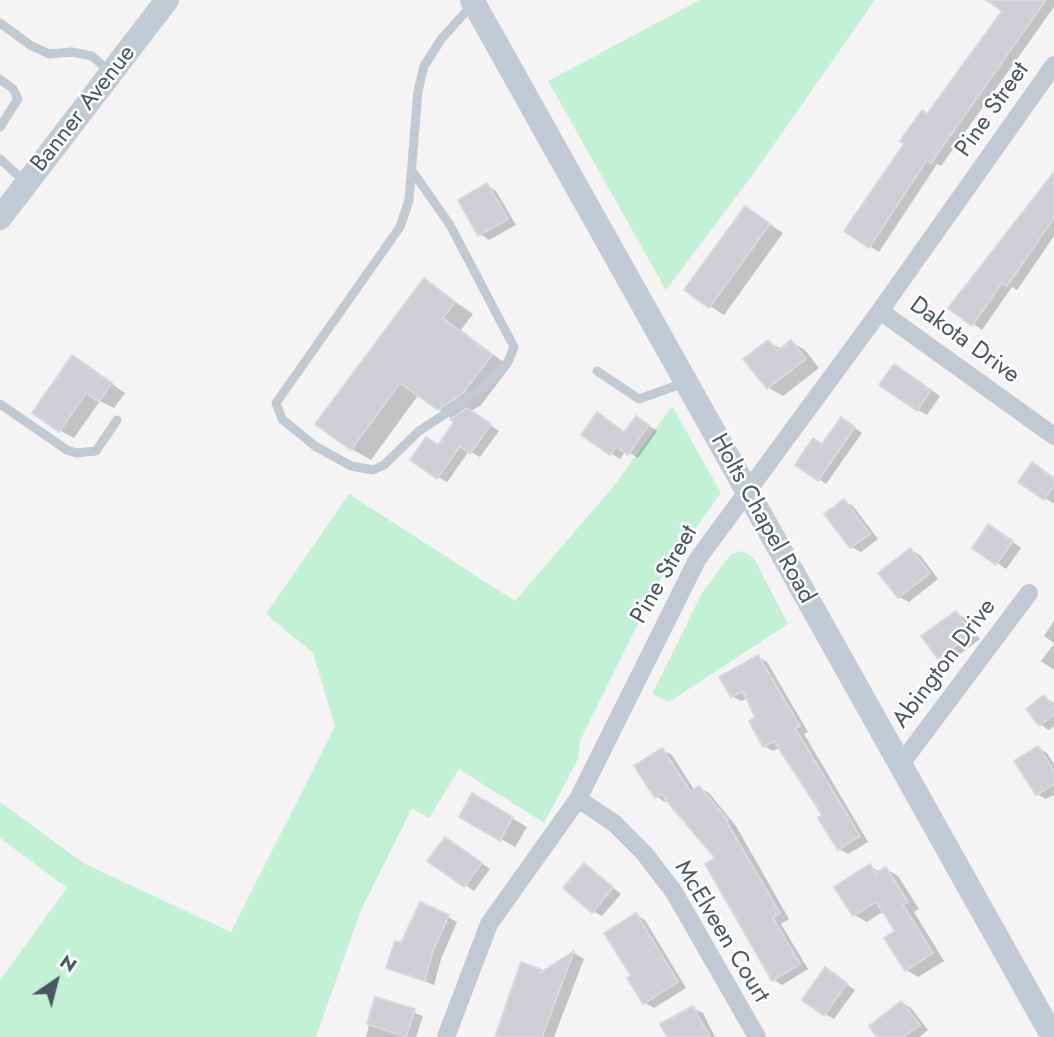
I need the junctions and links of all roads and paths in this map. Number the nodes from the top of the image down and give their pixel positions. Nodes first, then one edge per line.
1 (167, 0) edge
2 (472, 2) edge
3 (0, 23) edge
4 (1054, 65) edge
5 (112, 73) junction
6 (0, 79) edge
7 (0, 127) edge
8 (0, 159) edge
9 (412, 172) junction
10 (27, 183) junction
11 (0, 218) edge
12 (880, 311) junction
13 (597, 371) dead end
14 (685, 382) junction
15 (0, 404) edge
16 (117, 420) dead end
17 (1054, 436) edge
18 (748, 493) junction
19 (1029, 593) dead end
20 (901, 765) junction
21 (578, 799) junction
22 (446, 1037) edge
23 (757, 1037) edge
24 (1054, 1037) edge

1 - 5 street, Banner Avenue
2 - 9 lane
2 - 14 street, Holts Chapel Road
3 - 5 lane
4 - 12 street, Pine Street
5 - 10 street, Banner Avenue
6 - 7 lane
8 - 10 lane
9 - 9 lane
10 - 11 street, Banner Avenue
12 - 17 street, Dakota Drive
12 - 18 street, Pine Street
13 - 14 lane
14 - 18 street, Holts Chapel Road
15 - 16 lane
18 - 20 street, Holts Chapel Road
18 - 21 street, Pine Street
19 - 20 street, Abington Drive
20 - 24 street, Holts Chapel Road
21 - 22 street, Pine Street
21 - 23 street, McElveen Court

